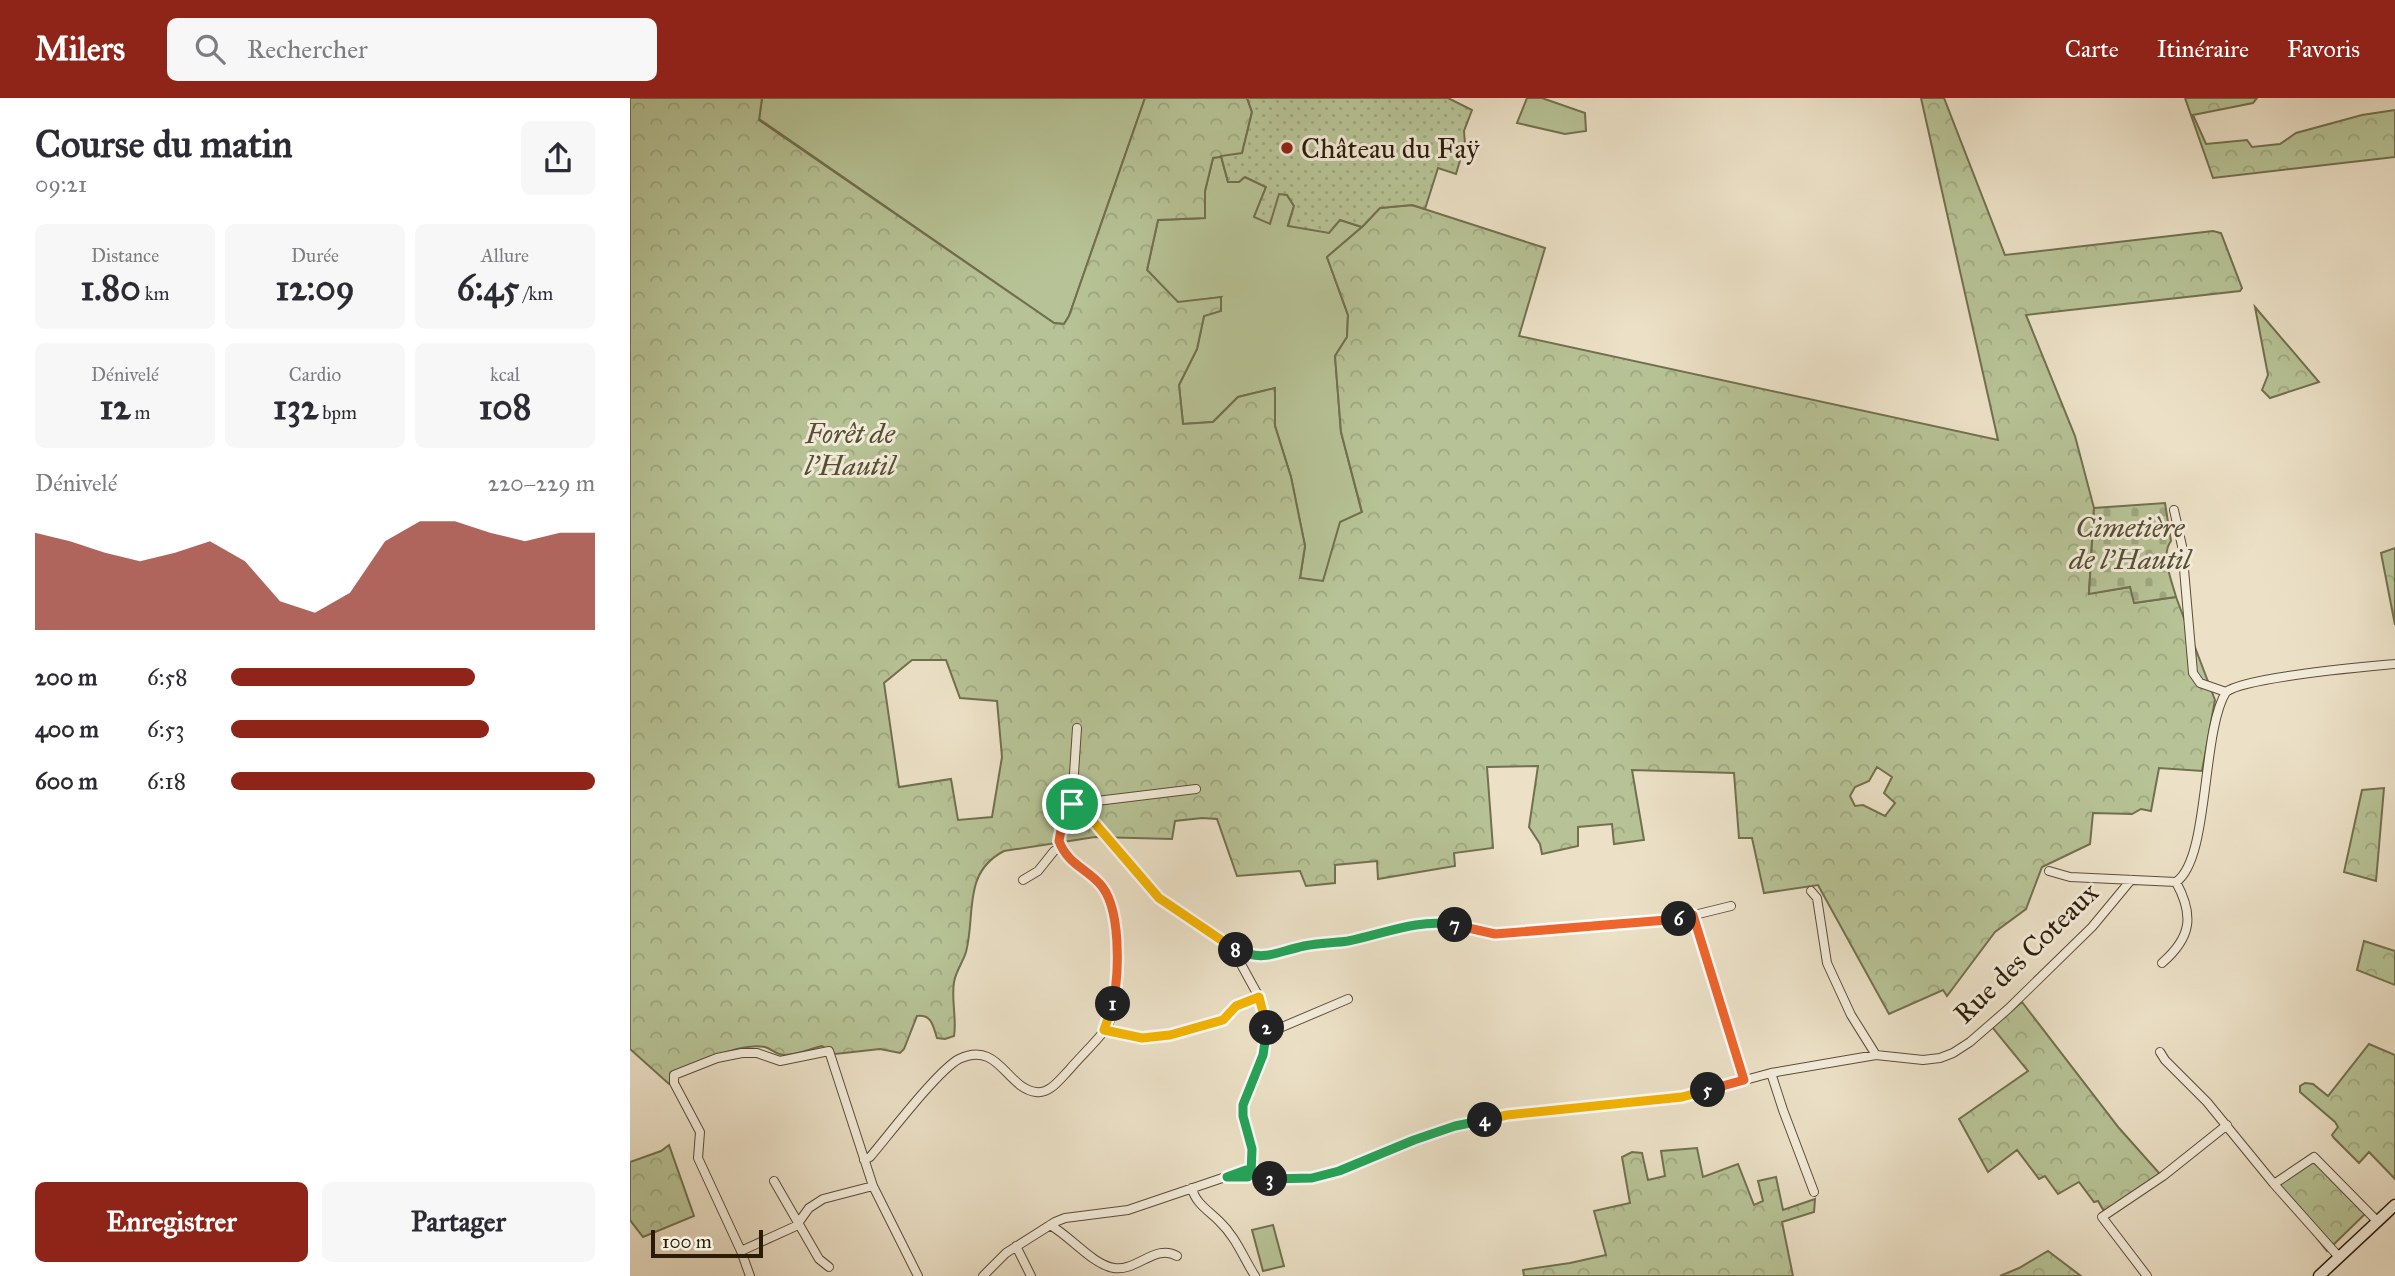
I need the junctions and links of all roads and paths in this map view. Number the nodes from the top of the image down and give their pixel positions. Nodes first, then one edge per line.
1 (2174, 510) dead end
2 (2395, 664) edge
3 (2226, 692) junction
4 (1077, 728) dead end
5 (1196, 789) dead end
6 (1072, 804) junction
7 (1061, 847) junction
8 (2049, 872) dead end
9 (1023, 880) dead end
10 (2131, 880) junction
11 (2176, 882) junction
12 (1811, 891) dead end
13 (1731, 906) dead end
14 (1693, 915) junction
15 (1228, 947) junction
16 (2162, 963) dead end
17 (1259, 997) junction
18 (1348, 999) dead end
19 (1104, 1030) junction
20 (1268, 1033) junction
21 (2160, 1052) dead end
22 (1876, 1055) junction
23 (1771, 1073) junction
24 (1744, 1080) junction
25 (2227, 1125) junction
26 (864, 1160) junction
27 (1251, 1173) junction
28 (774, 1181) dead end
29 (2274, 1184) junction
30 (873, 1186) junction
31 (1192, 1188) junction
32 (1814, 1192) dead end
33 (2395, 1205) edge
34 (2378, 1222) junction
35 (797, 1225) junction
36 (1051, 1225) junction
37 (1016, 1246) junction
38 (741, 1251) junction
39 (1177, 1256) dead end
40 (2339, 1257) junction
41 (829, 1267) dead end
42 (750, 1276) edge
43 (918, 1276) edge
44 (983, 1276) edge
45 (1031, 1276) edge
46 (1255, 1276) edge
47 (2147, 1276) edge
48 (2319, 1276) edge

1 - 3 street
2 - 3 street
3 - 11 street
4 - 6 street
5 - 6 street
6 - 7 street
6 - 15 street
7 - 9 street
7 - 19 street
8 - 10 street
10 - 11 street, Rue des Coteaux
10 - 22 street, Rue des Coteaux
11 - 16 street
12 - 22 street
13 - 14 street
14 - 15 street
14 - 24 street
15 - 17 street
17 - 19 street
17 - 20 street
18 - 20 street
19 - 26 street
20 - 27 street
21 - 25 street
22 - 23 street, Rue des Coteaux
23 - 24 street, Rue des Coteaux
23 - 32 street
24 - 27 street, Rue des Coteaux
25 - 29 street
25 - 47 street
26 - 30 street
26 - 38 street
27 - 31 street, Rue des Coteaux
28 - 35 street
29 - 34 street
29 - 40 street
30 - 35 street
30 - 43 street
31 - 36 street, Rue des Coteaux
31 - 46 street
33 - 34 main road
34 - 40 main road
35 - 38 street
35 - 41 street
36 - 37 street, Rue des Coteaux
36 - 39 street
37 - 44 street, Rue des Coteaux
37 - 45 street
38 - 42 street
40 - 48 main road

